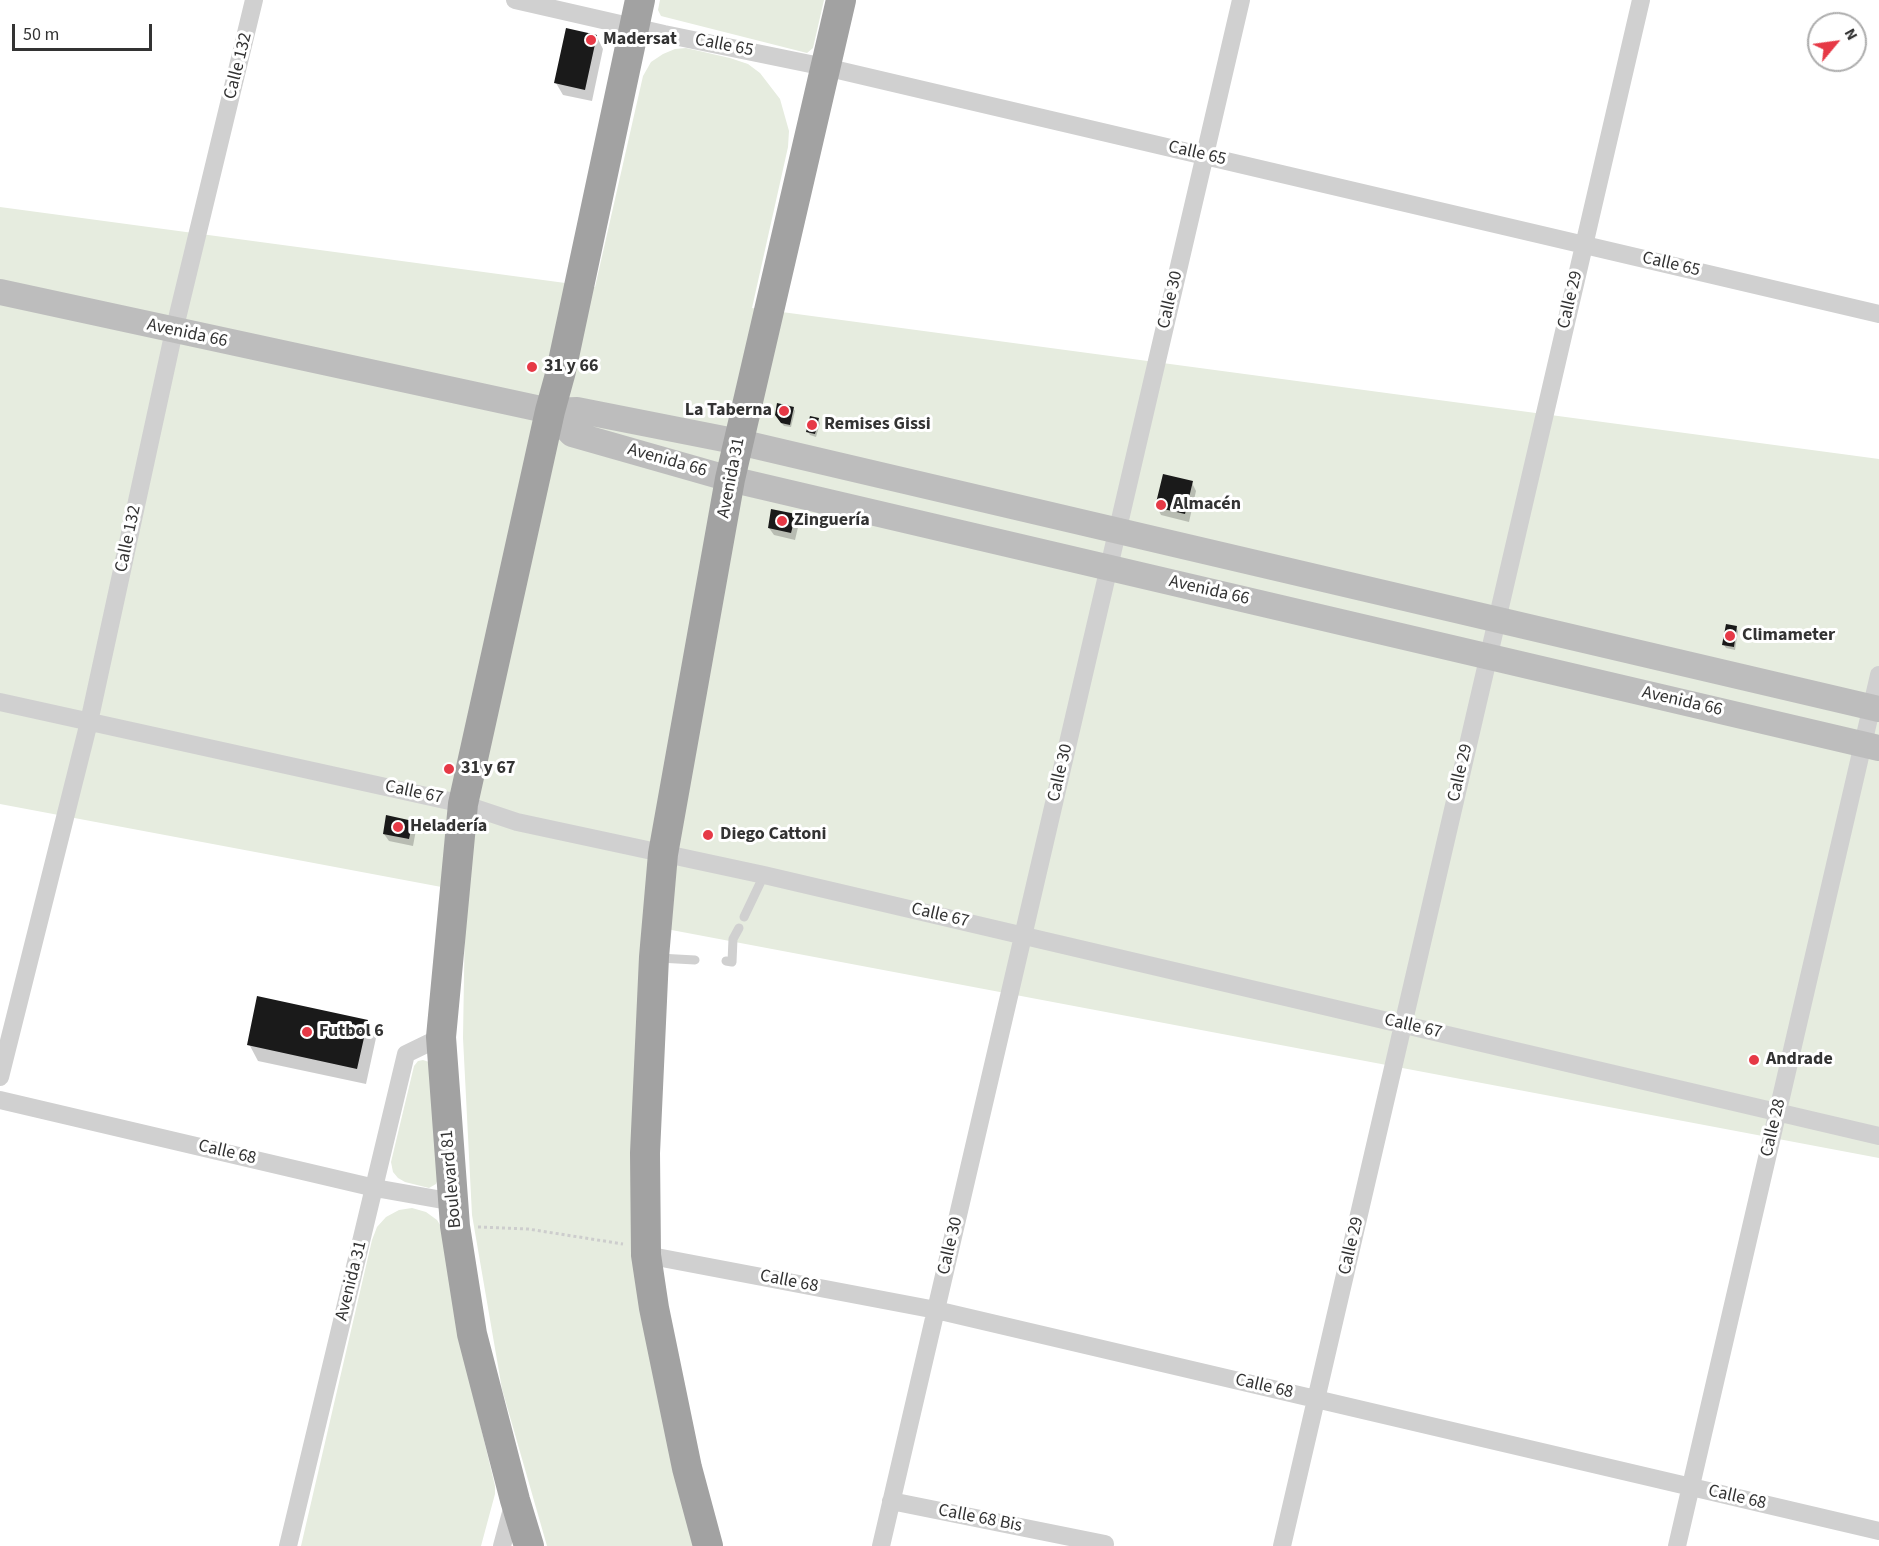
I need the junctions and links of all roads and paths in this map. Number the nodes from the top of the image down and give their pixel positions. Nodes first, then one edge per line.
1 (255, 0) edge
2 (515, 0) edge
3 (841, 0) edge
4 (1241, 0) edge
5 (1641, 0) edge
6 (636, 14) edge
7 (825, 67) junction
8 (1205, 156) junction
9 (1584, 244) junction
10 (0, 292) edge
11 (1879, 314) edge
12 (174, 331) junction
13 (550, 411) junction
14 (739, 442) junction
15 (730, 479) junction
16 (1118, 531) junction
17 (1109, 567) junction
18 (1497, 620) junction
19 (1489, 656) junction
20 (1879, 675) edge
21 (0, 702) edge
22 (1875, 708) edge
23 (89, 722) junction
24 (1871, 746) edge
25 (463, 804) junction
26 (663, 854) junction
27 (764, 875) junction
28 (744, 917) dead end
29 (739, 928) dead end
30 (1023, 935) junction
31 (654, 957) junction
32 (695, 960) dead end
33 (726, 961) dead end
34 (1403, 1024) junction
35 (441, 1037) junction
36 (0, 1077) edge
37 (0, 1100) edge
38 (1778, 1112) junction
39 (1879, 1136) edge
40 (375, 1188) junction
41 (455, 1214) junction
42 (646, 1251) junction
43 (936, 1310) junction
44 (1316, 1399) junction
45 (1691, 1487) junction
46 (515, 1500) junction
47 (891, 1501) junction
48 (1879, 1531) edge
49 (1105, 1544) dead end
50 (288, 1546) edge
51 (502, 1546) edge
52 (529, 1546) edge
53 (708, 1546) edge
54 (881, 1546) edge
55 (1282, 1546) edge
56 (1677, 1546) edge

1 - 12 street, Calle 132
2 - 6 street, Calle 65
3 - 7 highway, Avenida 31
4 - 8 street, Calle 30
5 - 9 street, Calle 29
6 - 7 street, Calle 65
6 - 13 highway
7 - 8 street, Calle 65
7 - 14 highway, Avenida 31
8 - 9 street, Calle 65
8 - 16 street, Calle 30
9 - 11 street, Calle 65
9 - 18 street, Calle 29
10 - 12 main road, Avenida 66
12 - 13 main road, Avenida 66
12 - 23 street, Calle 132
13 - 14 main road, Avenida 66
13 - 15 main road, Avenida 66
13 - 25 highway
14 - 15 highway, Avenida 31
14 - 16 main road, Avenida 66
15 - 17 main road, Avenida 66
15 - 26 highway, Avenida 31
16 - 17 street, Calle 30
16 - 18 main road, Avenida 66
17 - 19 main road, Avenida 66
17 - 30 street, Calle 30
18 - 19 street, Calle 29
18 - 22 main road, Avenida 66
19 - 24 main road, Avenida 66
19 - 34 street, Calle 29
20 - 22 street, Calle 28
21 - 23 street, Calle 67
22 - 24 street, Calle 28
23 - 25 street, Calle 67
23 - 36 street, Calle 132
24 - 38 street, Calle 28
25 - 26 street, Calle 67
25 - 35 highway, Boulevard 81
26 - 27 street, Calle 67
26 - 31 highway
27 - 28 lane
27 - 30 street, Calle 67
29 - 33 lane
30 - 34 street, Calle 67
30 - 43 street, Calle 30
31 - 32 lane
31 - 42 highway
34 - 38 street, Calle 67
34 - 44 street, Calle 29
35 - 40 street, Avenida 31
35 - 41 highway, Boulevard 81
37 - 40 street, Calle 68
38 - 39 street, Calle 67
38 - 45 street, Calle 28
40 - 41 street, Calle 68
40 - 50 street, Avenida 31
41 - 42 path
41 - 46 highway, Boulevard 81
42 - 43 street, Calle 68
42 - 53 highway
43 - 44 street, Calle 68
43 - 47 street, Calle 30
44 - 45 street, Calle 68
44 - 55 street, Calle 29
45 - 48 street, Calle 68
45 - 56 street, Calle 28
46 - 51 street
46 - 52 highway, Boulevard 81
47 - 49 street, Calle 68 Bis
47 - 54 street, Calle 30

